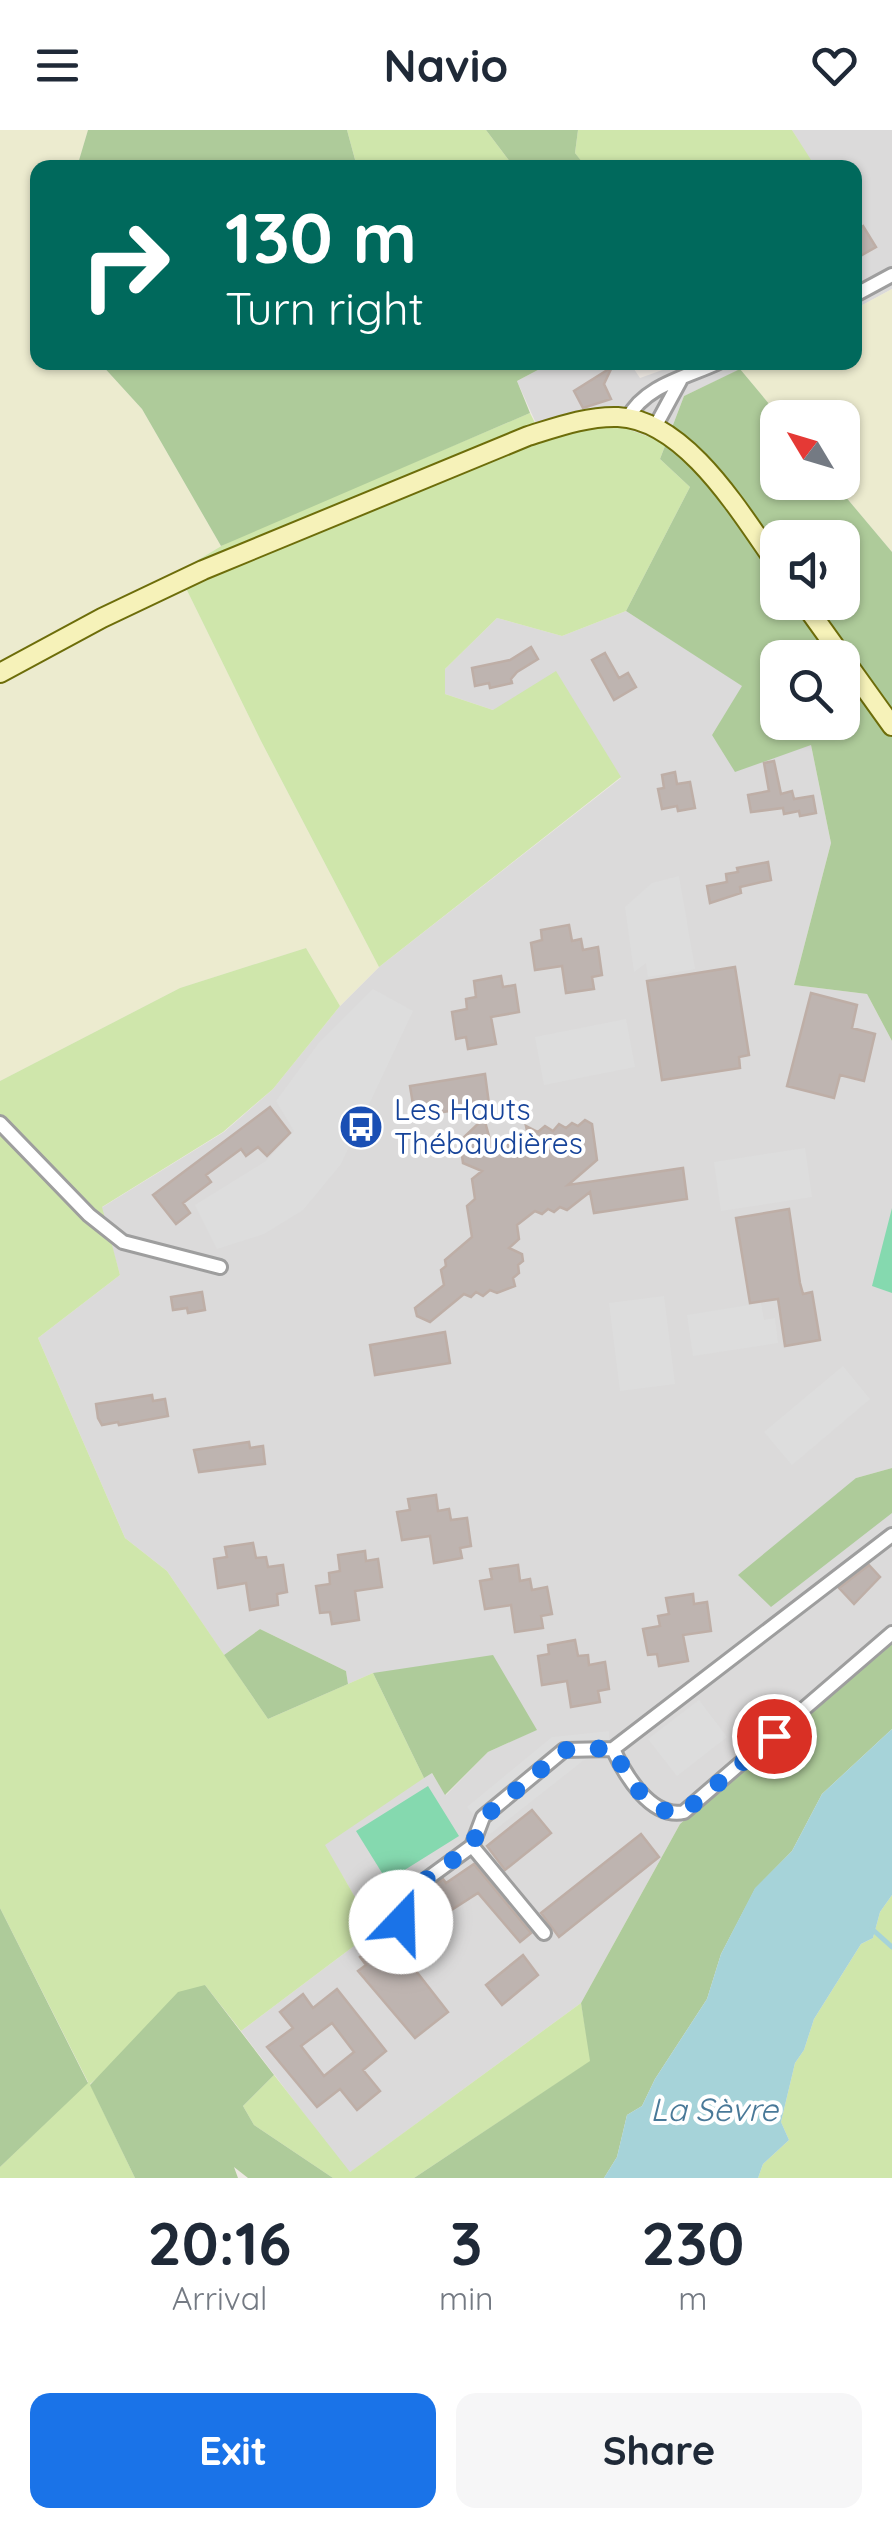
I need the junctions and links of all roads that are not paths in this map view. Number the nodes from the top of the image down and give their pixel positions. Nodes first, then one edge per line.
1 (892, 275) edge
2 (862, 292) edge
3 (703, 370) edge
4 (680, 381) junction
5 (628, 418) junction
6 (655, 426) junction
7 (760, 541) edge
8 (817, 620) edge
9 (0, 673) edge
10 (892, 726) edge
11 (0, 1122) edge
12 (220, 1267) dead end
13 (892, 1534) edge
14 (892, 1633) edge
15 (613, 1748) junction
16 (472, 1846) junction
17 (401, 1922) dead end
18 (544, 1933) dead end

1 - 2 street
3 - 4 street
4 - 5 street
4 - 6 street
5 - 6 main road
5 - 9 main road
6 - 7 main road
8 - 10 main road
11 - 12 street
13 - 15 street
14 - 15 street
15 - 16 street
16 - 17 street
16 - 18 street

